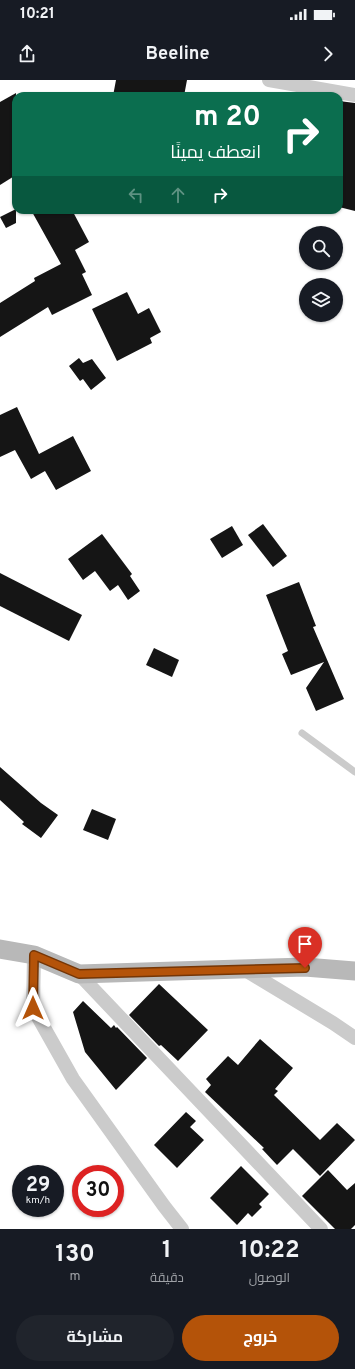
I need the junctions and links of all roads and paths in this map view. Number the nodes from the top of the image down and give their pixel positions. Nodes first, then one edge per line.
1 (269, 80) edge
2 (334, 92) edge
3 (343, 94) edge
4 (355, 96) edge
5 (302, 733) dead end
6 (355, 772) edge
7 (0, 949) edge
8 (34, 955) junction
9 (242, 968) junction
10 (355, 971) edge
11 (79, 974) junction
12 (355, 1038) edge
13 (182, 1229) edge
14 (321, 1229) edge

1 - 2 street
3 - 4 street
5 - 6 lane
7 - 8 main road
8 - 11 main road
8 - 13 street
9 - 10 main road
9 - 11 main road
9 - 12 street
11 - 14 street

